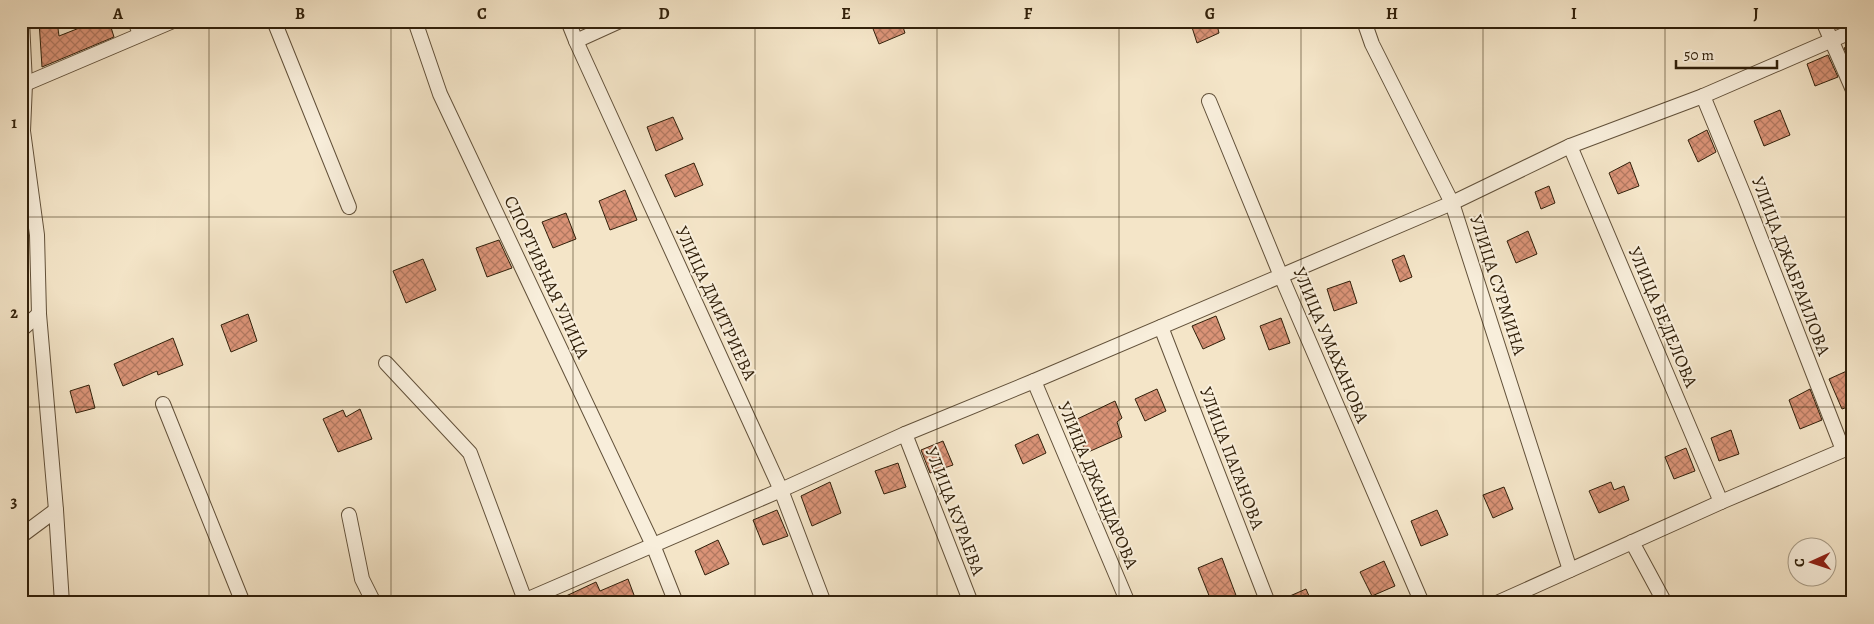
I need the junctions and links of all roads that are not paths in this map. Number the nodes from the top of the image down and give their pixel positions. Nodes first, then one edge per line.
1 (22, 21) edge
2 (173, 21) edge
3 (274, 21) edge
4 (415, 21) edge
5 (568, 21) edge
6 (620, 21) edge
7 (1364, 21) edge
8 (1823, 21) edge
9 (138, 28) edge
10 (1853, 32) edge
11 (1832, 40) junction
12 (576, 41) junction
13 (25, 84) junction
14 (1853, 90) edge
15 (1703, 96) junction
16 (1209, 101) dead end
17 (22, 132) edge
18 (1570, 146) junction
19 (1452, 203) junction
20 (349, 207) dead end
21 (1281, 276) junction
22 (38, 314) junction
23 (1161, 327) junction
24 (21, 330) edge
25 (386, 363) dead end
26 (1034, 381) junction
27 (163, 404) dead end
28 (905, 434) junction
29 (1848, 448) edge
30 (781, 490) junction
31 (1721, 502) junction
32 (56, 510) junction
33 (349, 515) dead end
34 (21, 536) edge
35 (1632, 542) junction
36 (653, 545) junction
37 (1570, 570) junction
38 (1520, 598) edge
39 (523, 602) edge
40 (62, 603) edge
41 (243, 603) edge
42 (374, 603) edge
43 (676, 603) edge
44 (824, 603) edge
45 (971, 603) edge
46 (1128, 603) edge
47 (1268, 603) edge
48 (1422, 603) edge
49 (1497, 603) edge
50 (1665, 603) edge

1 - 13 street
2 - 9 street
3 - 20 street
4 - 36 street, СПОРТИВНАЯ УЛИЦА
5 - 12 street, УЛИЦА ДМИТРИЕВА
6 - 12 street
7 - 19 street, УЛИЦА СУРМИНА
8 - 11 street
9 - 13 street
10 - 11 street
11 - 14 street
11 - 15 street
12 - 30 street, УЛИЦА ДМИТРИЕВА
13 - 17 street
15 - 18 street
15 - 29 street, УЛИЦА ДЖАБРАИЛОВА
16 - 21 street, УЛИЦА УМАХАНОВА
17 - 22 street
18 - 19 street
18 - 31 street, УЛИЦА БЕДЕЛОВА
19 - 21 street
19 - 37 street, УЛИЦА СУРМИНА
21 - 23 street
21 - 48 street, УЛИЦА УМАХАНОВА
22 - 24 street
22 - 32 street
23 - 26 street
23 - 47 street, УЛИЦА ПАГАНОВА
25 - 39 street
26 - 28 street
26 - 46 street, УЛИЦА ДЖАНДАРОВА
27 - 41 street
28 - 30 street
28 - 45 street, УЛИЦА КУРАЕВА
29 - 31 street
30 - 36 street
30 - 44 street, УЛИЦА ДМИТРИЕВА
31 - 35 street
32 - 34 street
32 - 40 street
33 - 42 street
35 - 37 street
35 - 50 street
36 - 39 street
36 - 43 street, СПОРТИВНАЯ УЛИЦА
37 - 38 street
38 - 49 street

